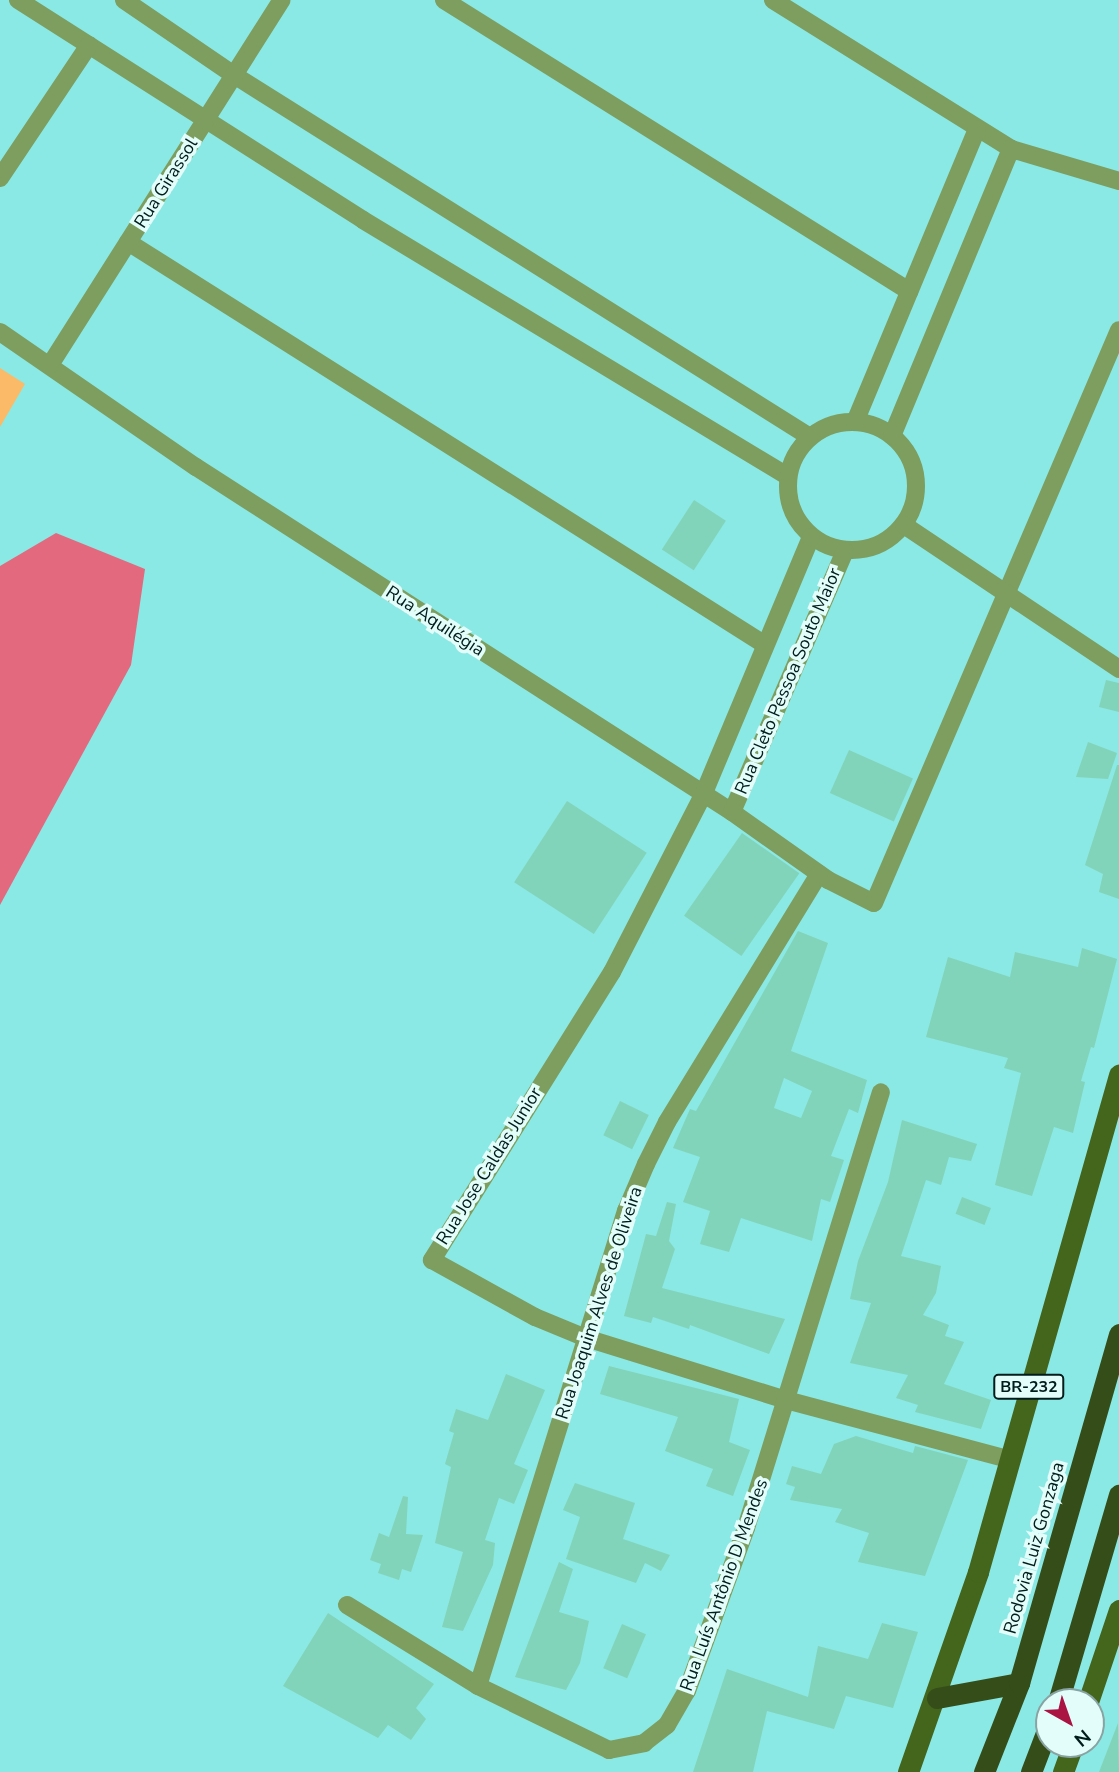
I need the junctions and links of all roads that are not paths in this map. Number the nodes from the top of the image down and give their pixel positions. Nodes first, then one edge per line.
1 (19, 0) edge
2 (124, 0) edge
3 (282, 0) edge
4 (444, 0) edge
5 (773, 0) edge
6 (89, 45) junction
7 (234, 75) junction
8 (206, 120) junction
9 (978, 129) junction
10 (1011, 149) junction
11 (0, 177) edge
12 (1119, 181) edge
13 (128, 242) junction
14 (909, 291) junction
15 (1119, 330) edge
16 (0, 332) edge
17 (50, 365) junction
18 (855, 422) junction
19 (892, 436) junction
20 (810, 437) junction
21 (788, 476) junction
22 (904, 525) junction
23 (811, 537) junction
24 (845, 551) junction
25 (1006, 597) junction
26 (764, 644) junction
27 (1119, 669) edge
28 (703, 794) junction
29 (732, 812) junction
30 (819, 874) junction
31 (1119, 1075) edge
32 (881, 1093) dead end
33 (1119, 1334) edge
34 (586, 1338) junction
35 (786, 1401) junction
36 (1008, 1458) junction
37 (1119, 1495) edge
38 (347, 1605) dead end
39 (1119, 1610) edge
40 (1115, 1642) edge
41 (1019, 1683) junction
42 (478, 1686) junction
43 (1062, 1688) edge
44 (1094, 1688) edge
45 (937, 1698) junction
46 (908, 1772) edge
47 (984, 1772) edge

1 - 6 street
2 - 7 street
3 - 7 street, Rua Girassol
4 - 14 street
5 - 9 street
6 - 8 street
6 - 11 street
7 - 8 street, Rua Girassol
7 - 20 street
8 - 13 street, Rua Girassol
8 - 21 street
9 - 10 street
9 - 14 street
10 - 12 street
10 - 19 street
13 - 17 street, Rua Girassol
13 - 26 street
14 - 18 street
15 - 25 street
16 - 17 street, Rua Aquilégia
17 - 28 street, Rua Aquilégia
18 - 19 street
18 - 20 street
19 - 22 street
20 - 21 street
21 - 23 street
22 - 24 street
22 - 25 street
23 - 24 street
23 - 26 street, Rua Cleto Pessoa Souto Maior
24 - 29 street, Rua Cleto Pessoa Souto Maior
25 - 27 street
25 - 30 street, Rua Aquilégia
26 - 28 street, Rua Cleto Pessoa Souto Maior
28 - 29 street, Rua Aquilégia
28 - 34 street, Rua Jose Caldas Junior
29 - 30 street, Rua Aquilégia
30 - 34 street, Rua Joaquim Alves de Oliveira
31 - 36 main road, BR-232
32 - 35 street, Rua Luís Antônio D Mendes
33 - 41 highway, Rodovia Luiz Gonzaga
34 - 35 street, Rua Jose Caldas Junior
34 - 42 street, Rua Joaquim Alves de Oliveira
35 - 36 street, Rua Jose Caldas Junior
35 - 42 street, Rua Luís Antônio D Mendes
36 - 45 main road, BR-232
37 - 43 highway
38 - 42 street, Rua Luís Antônio D Mendes
39 - 40 main road
40 - 44 main road
41 - 45 highway
41 - 47 highway, Rodovia Luiz Gonzaga
45 - 46 main road

